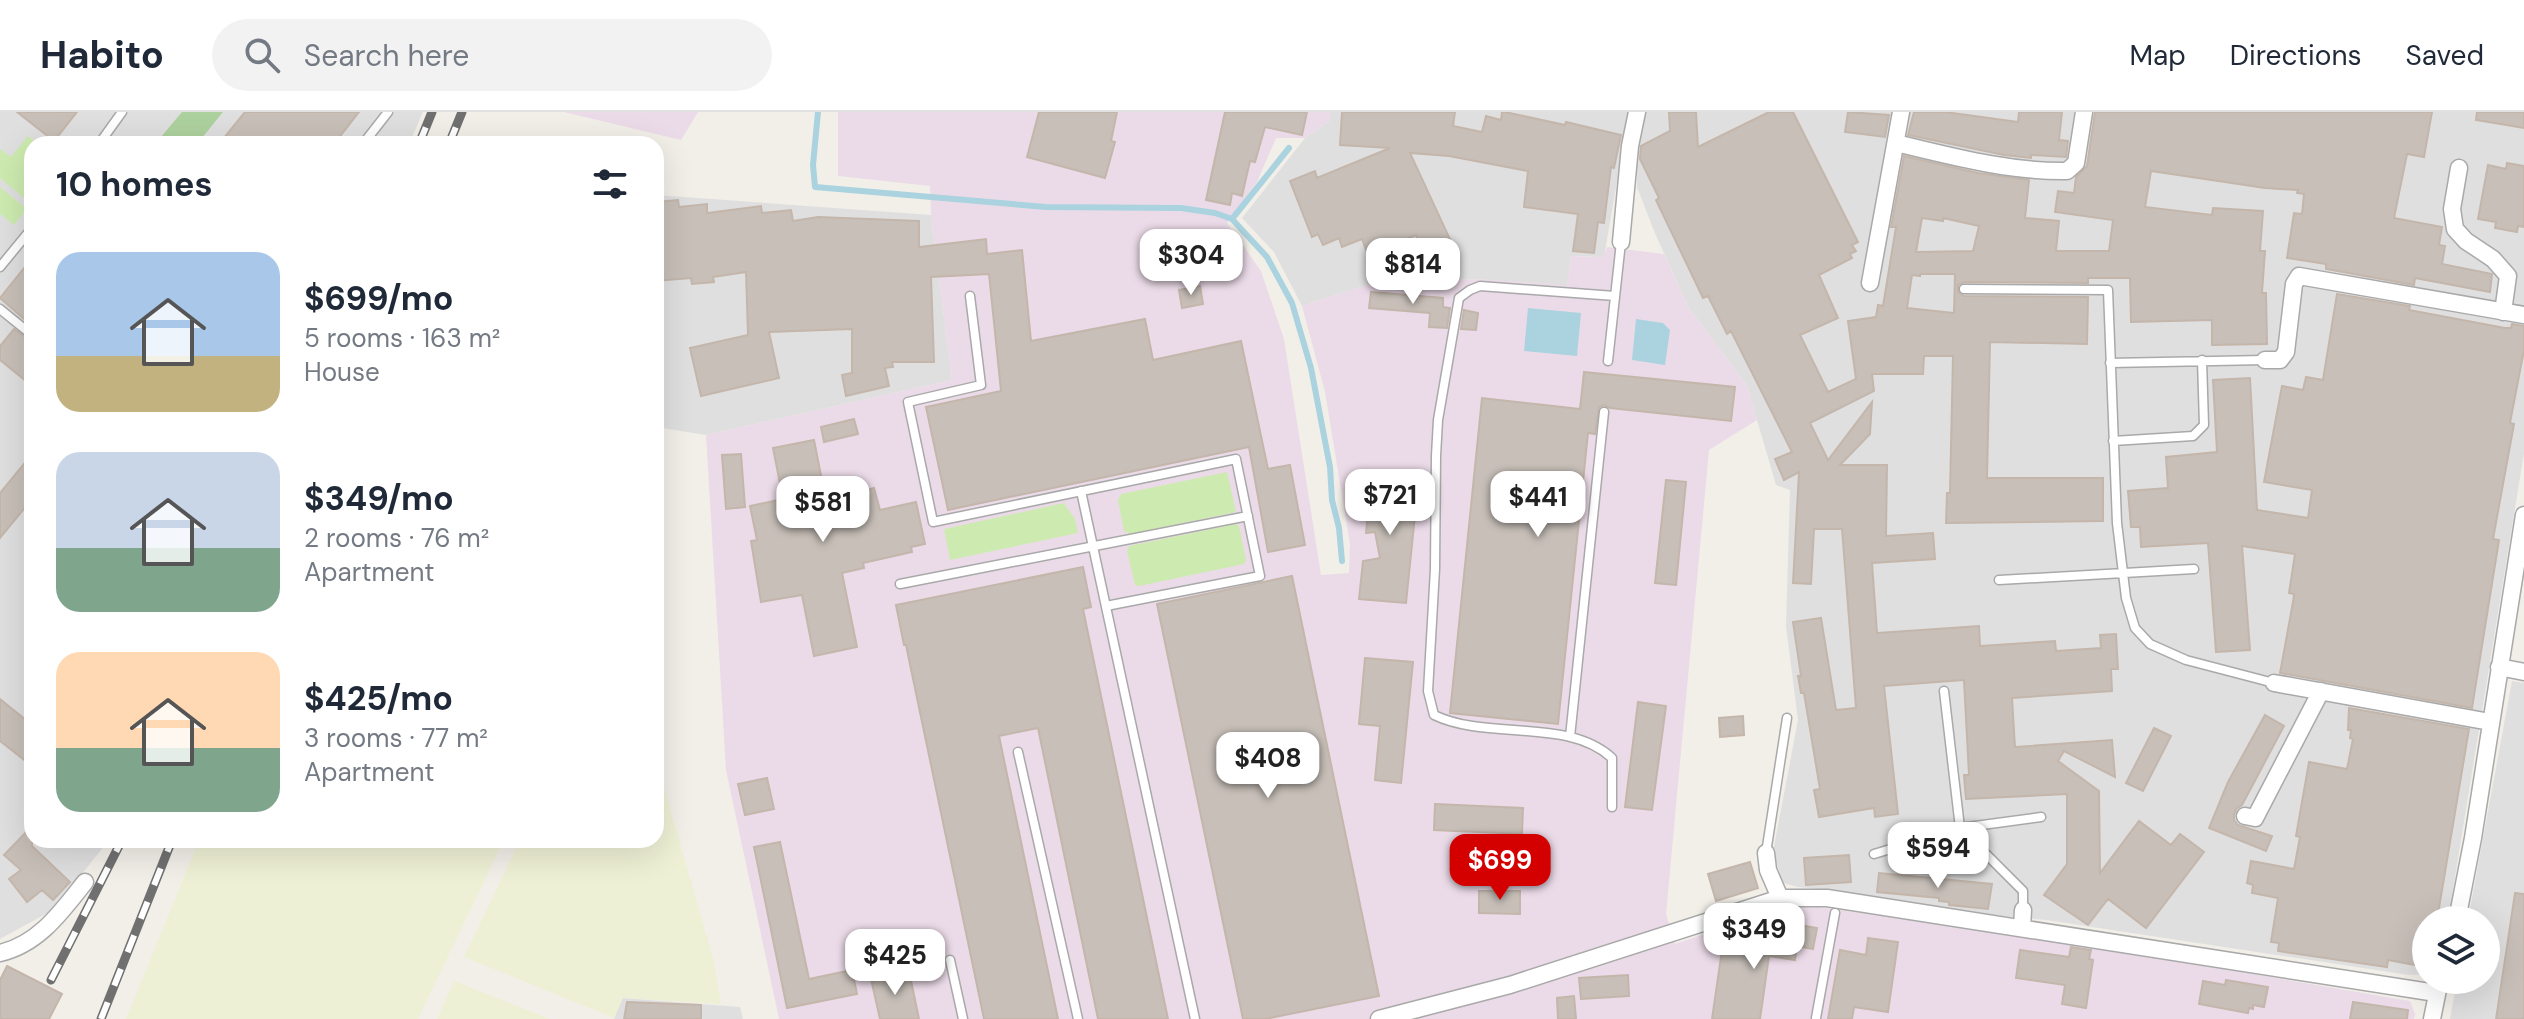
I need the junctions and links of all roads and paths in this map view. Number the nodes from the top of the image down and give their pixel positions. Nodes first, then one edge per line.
1 (122, 112) edge
2 (388, 112) edge
3 (1637, 112) edge
4 (1901, 112) edge
5 (2084, 112) edge
6 (105, 136) edge
7 (369, 136) edge
8 (1896, 143) junction
9 (2459, 168) dead end
10 (24, 238) edge
11 (1621, 242) joint
12 (0, 267) edge
13 (1870, 283) dead end
14 (1964, 289) dead end
15 (970, 296) dead end
16 (1615, 296) junction
17 (0, 309) edge
18 (2503, 312) junction
19 (2524, 315) edge
20 (24, 328) edge
21 (2202, 360) junction
22 (2265, 360) joint
23 (1608, 361) dead end
24 (2110, 363) junction
25 (1604, 412) dead end
26 (2113, 441) junction
27 (1081, 491) junction
28 (2524, 515) edge
29 (1248, 516) junction
30 (1093, 547) junction
31 (2194, 569) dead end
32 (2123, 573) junction
33 (1999, 580) dead end
34 (900, 584) dead end
35 (1106, 606) junction
36 (2499, 667) junction
37 (2524, 672) edge
38 (2274, 683) joint
39 (1944, 691) dead end
40 (2321, 691) junction
41 (1787, 718) dead end
42 (2490, 722) junction
43 (1570, 737) junction
44 (1018, 752) dead end
45 (1612, 807) dead end
46 (2245, 816) dead end
47 (2041, 817) dead end
48 (1960, 828) junction
49 (1766, 853) joint
50 (1874, 854) dead end
51 (85, 882) dead end
52 (1780, 898) junction
53 (1837, 906) junction
54 (2460, 906) edge
55 (2023, 910) joint
56 (2022, 928) junction
57 (0, 953) edge
58 (950, 960) dead end
59 (2412, 982) edge
60 (2437, 994) edge
61 (1404, 1017) edge
62 (1816, 1018) edge
63 (963, 1019) edge
64 (1078, 1019) edge
65 (1195, 1019) edge
66 (1379, 1019) edge
67 (2432, 1019) edge

1 - 6 lane
2 - 7 lane
3 - 11 street
4 - 8 street
5 - 8 street
8 - 13 street
9 - 18 street
10 - 12 lane
11 - 16 lane
14 - 24 lane
15 - 27 lane
16 - 23 lane
16 - 43 lane
17 - 20 lane
18 - 19 street
18 - 22 street
21 - 22 lane
21 - 24 lane
21 - 26 lane
24 - 26 lane
25 - 43 lane
26 - 32 lane
27 - 29 lane
27 - 30 lane
28 - 36 street
29 - 30 lane
29 - 35 lane
30 - 34 lane
30 - 35 lane
31 - 32 lane
32 - 33 lane
32 - 38 lane
35 - 65 lane
36 - 37 street
36 - 42 street
38 - 40 street
39 - 48 lane
40 - 42 street
40 - 46 street
41 - 49 lane
42 - 54 street
43 - 45 lane
44 - 64 lane
47 - 48 lane
48 - 50 lane
48 - 55 lane
49 - 52 street
51 - 57 street
52 - 53 street
52 - 61 street
53 - 56 street
53 - 62 lane
55 - 56 street
56 - 59 street
58 - 63 lane
60 - 67 street
61 - 66 street

